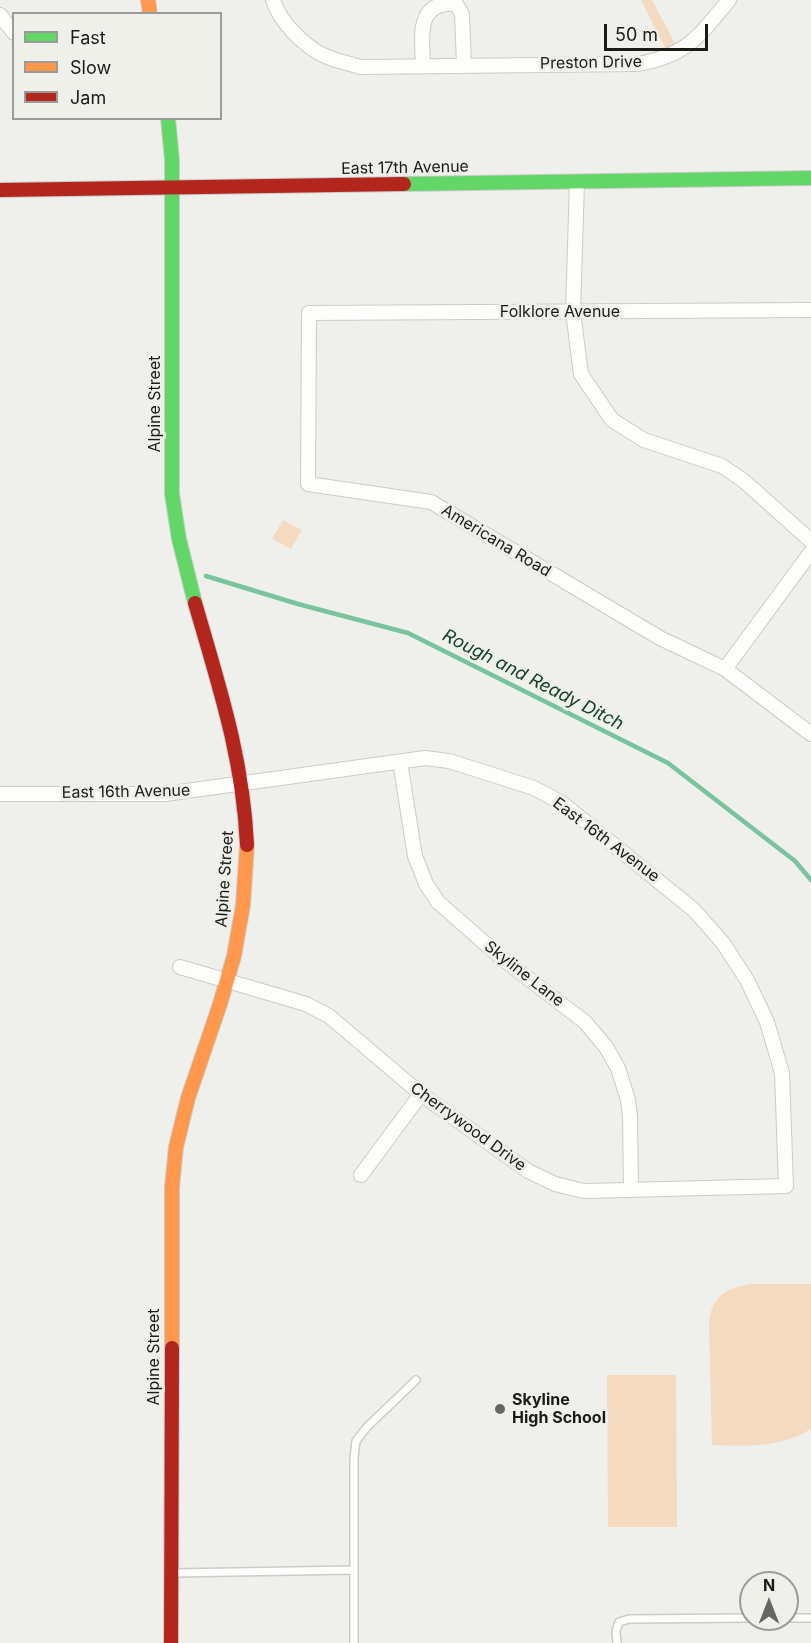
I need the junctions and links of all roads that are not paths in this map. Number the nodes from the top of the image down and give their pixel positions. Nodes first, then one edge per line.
1 (273, 0) edge
2 (729, 0) edge
3 (0, 15) edge
4 (12, 30) edge
5 (423, 66) junction
6 (465, 66) junction
7 (168, 120) edge
8 (811, 178) edge
9 (577, 182) junction
10 (172, 188) junction
11 (0, 190) edge
12 (811, 310) edge
13 (573, 312) junction
14 (309, 313) joint
15 (811, 541) edge
16 (811, 552) edge
17 (725, 669) junction
18 (811, 734) edge
19 (400, 762) junction
20 (243, 784) junction
21 (0, 794) edge
22 (180, 967) dead end
23 (227, 981) junction
24 (421, 1094) junction
25 (361, 1175) dead end
26 (786, 1186) joint
27 (631, 1190) junction
28 (416, 1380) dead end
29 (353, 1570) junction
30 (171, 1573) junction
31 (739, 1618) edge
32 (171, 1643) edge
33 (354, 1643) edge
34 (617, 1643) edge

1 - 5 street, Preston Drive
2 - 6 street, Preston Drive
3 - 4 street
5 - 6 street, Preston Drive
5 - 6 street
7 - 10 street, Alpine Street
8 - 9 street, East 17th Avenue
9 - 10 street, East 17th Avenue
9 - 13 street
10 - 11 street, East 17th Avenue
10 - 20 street, Alpine Street
12 - 13 street, Folklore Avenue
13 - 14 street, Folklore Avenue
13 - 15 street
14 - 17 street, Americana Road
16 - 17 street
17 - 18 street, Americana Road
19 - 20 street, East 16th Avenue
19 - 26 street, East 16th Avenue
19 - 27 street, Skyline Lane
20 - 21 street, East 16th Avenue
20 - 23 street, Alpine Street
22 - 23 street, Cherrywood Drive
23 - 24 street, Cherrywood Drive
23 - 30 street, Alpine Street
24 - 25 street
24 - 27 street, Cherrywood Drive
26 - 27 street, Cherrywood Drive
28 - 29 lane
29 - 30 lane
29 - 33 lane
30 - 32 street, Alpine Street
31 - 34 lane

